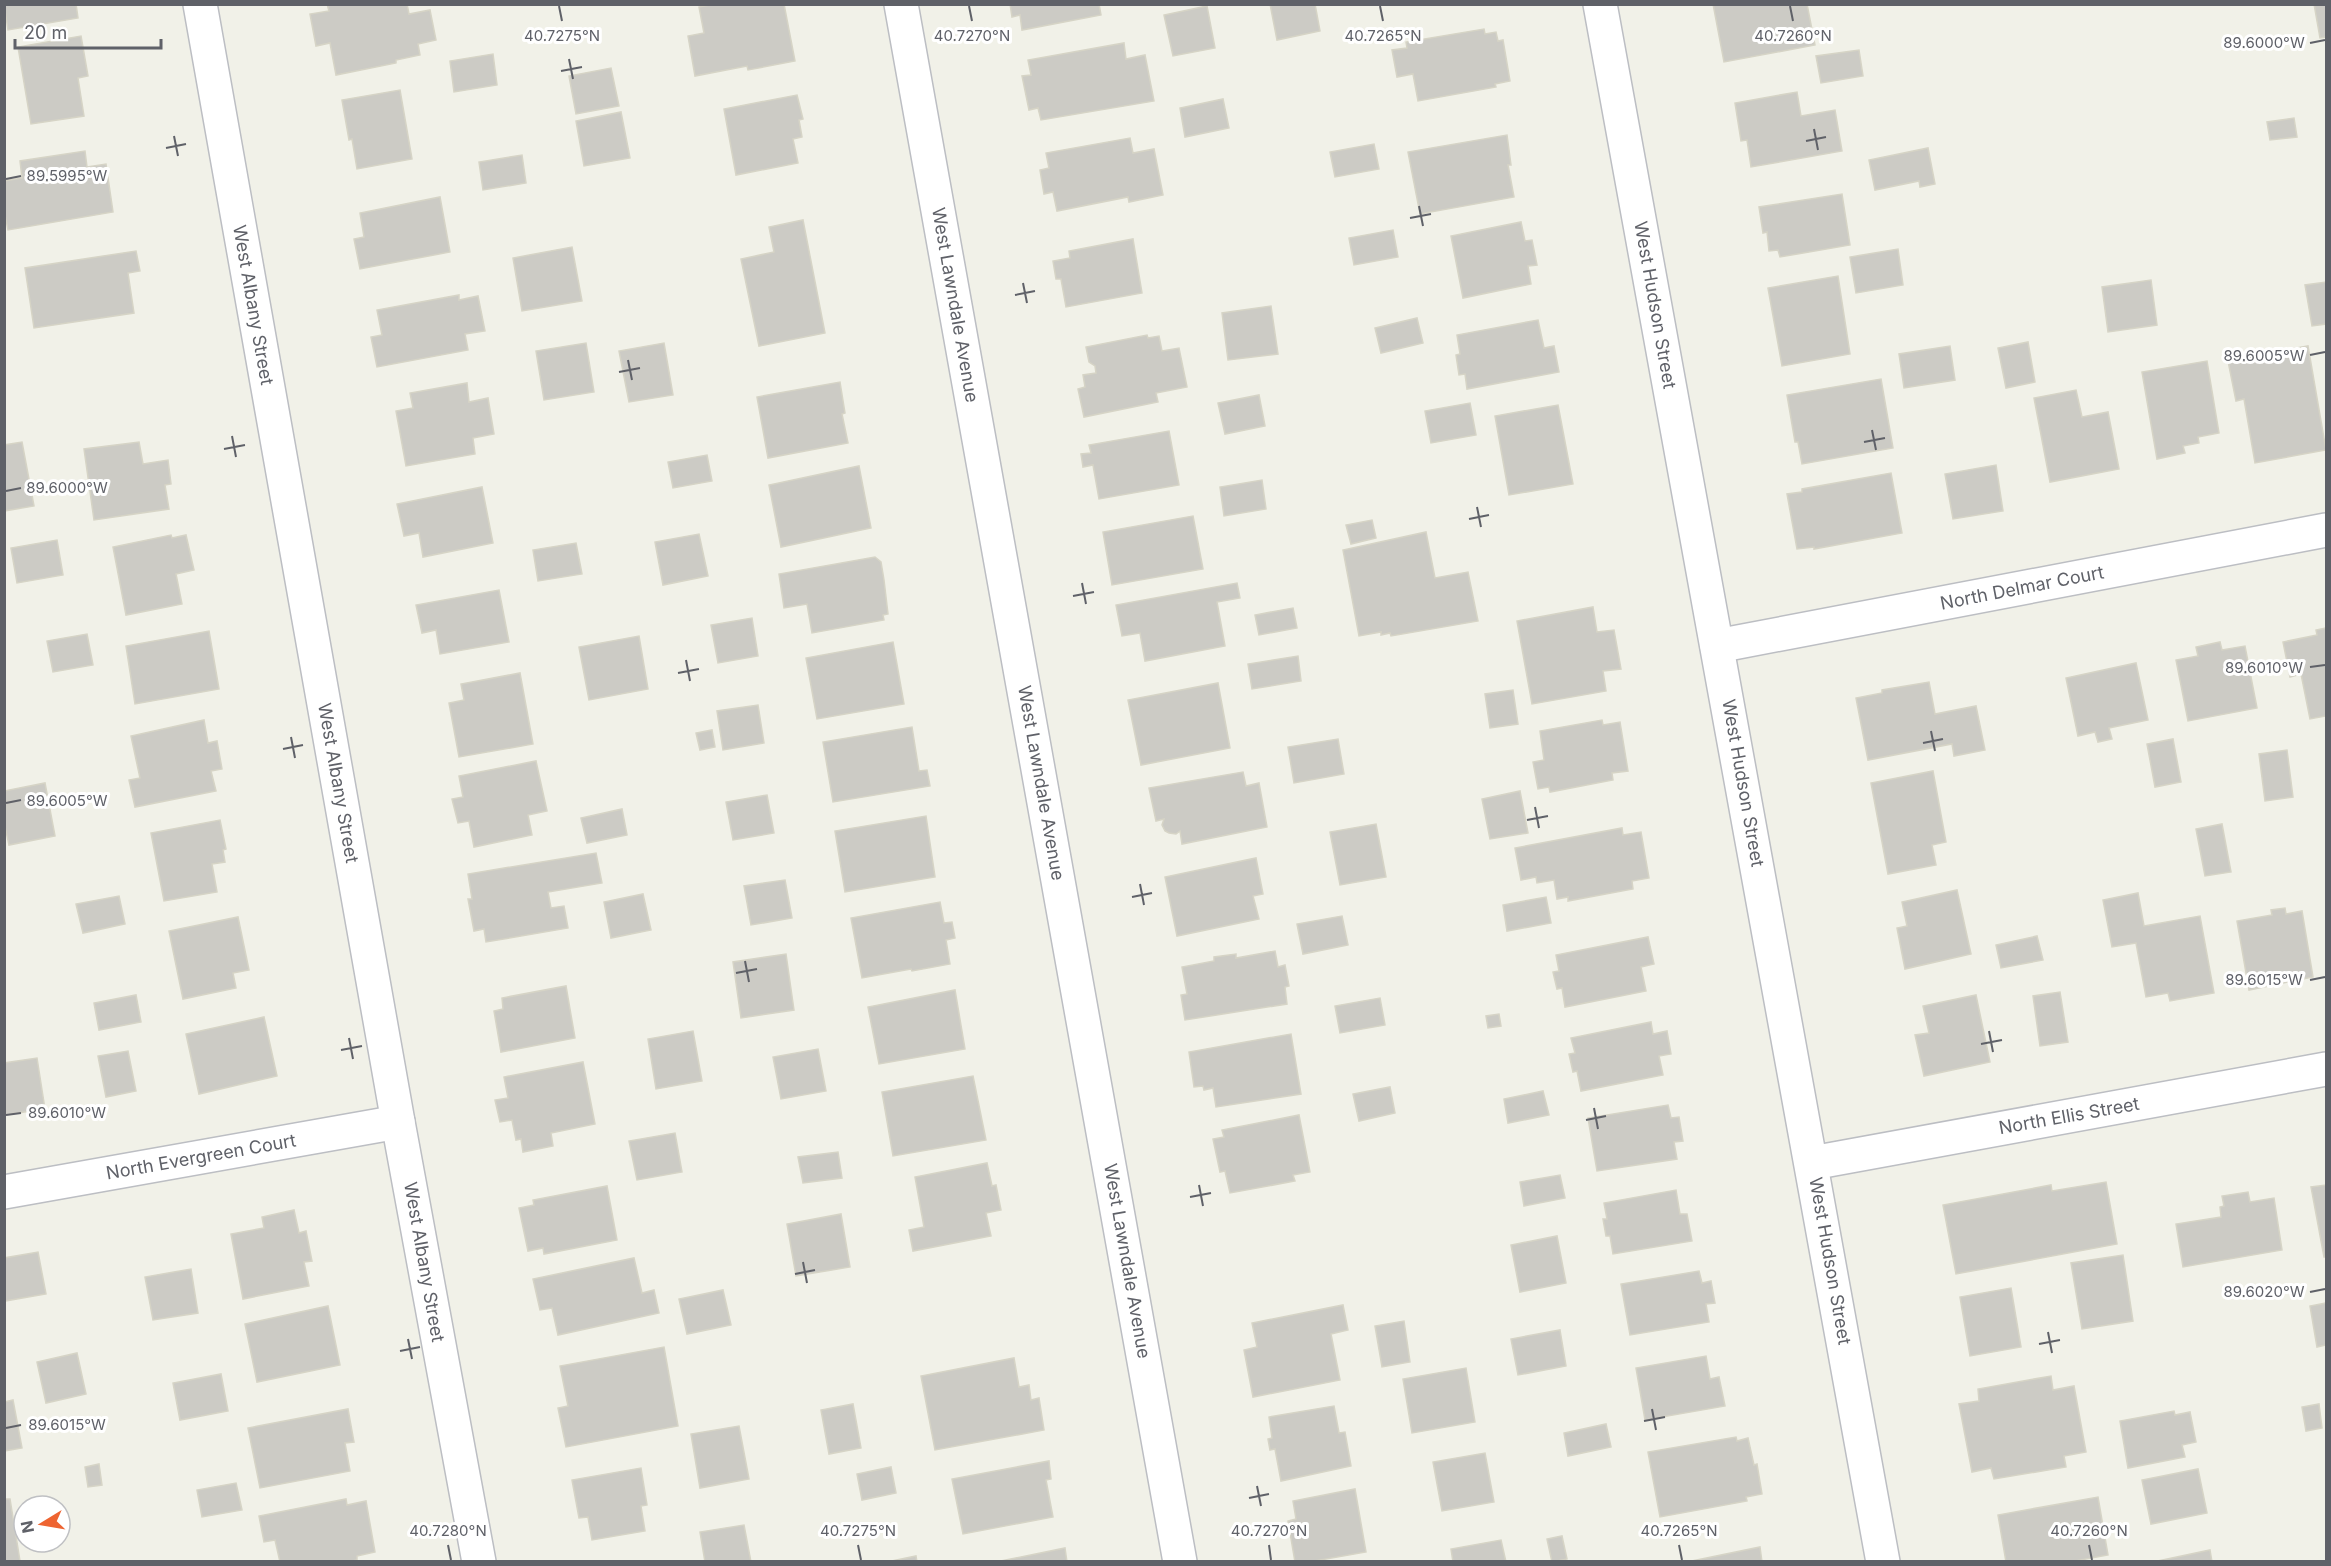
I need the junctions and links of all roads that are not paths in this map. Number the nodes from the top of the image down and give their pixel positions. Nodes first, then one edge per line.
1 (200, 4) edge
2 (901, 4) edge
3 (1600, 4) edge
4 (2326, 530) edge
5 (1718, 646) junction
6 (2326, 1069) edge
7 (398, 1122) junction
8 (1812, 1163) junction
9 (4, 1192) edge
10 (479, 1562) edge
11 (1180, 1562) edge
12 (1883, 1562) edge

1 - 7 street, West Albany Street
2 - 11 street, West Lawndale Avenue
3 - 5 street, West Hudson Street
4 - 5 street, North Delmar Court
5 - 8 street, West Hudson Street
6 - 8 street, North Ellis Street
7 - 9 street, North Evergreen Court
7 - 10 street, West Albany Street
8 - 12 street, West Hudson Street

